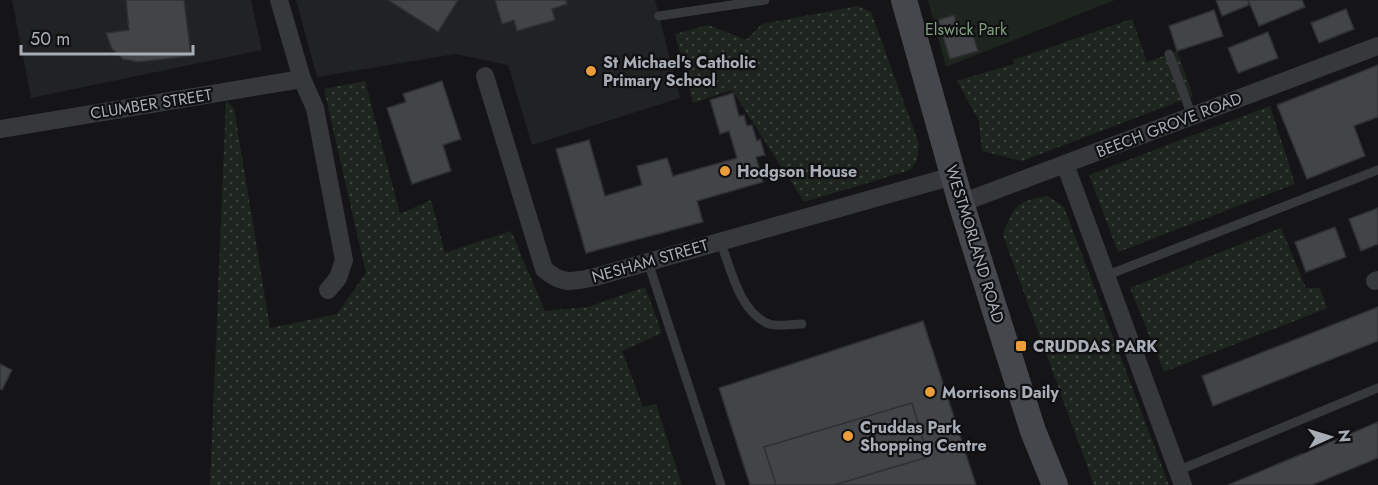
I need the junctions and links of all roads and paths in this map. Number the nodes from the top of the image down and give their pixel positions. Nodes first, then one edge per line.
1 (279, 0) edge
2 (765, 0) edge
3 (904, 0) edge
4 (659, 16) dead end
5 (1378, 46) edge
6 (1169, 54) dead end
7 (485, 76) dead end
8 (302, 79) junction
9 (1192, 116) junction
10 (0, 129) edge
11 (1065, 164) junction
12 (1378, 170) edge
13 (953, 176) junction
14 (961, 203) junction
15 (720, 241) junction
16 (648, 262) junction
17 (1105, 276) junction
18 (328, 290) dead end
19 (802, 324) dead end
20 (1378, 388) edge
21 (1180, 478) edge
22 (721, 485) edge
23 (1055, 485) edge

1 - 8 street
2 - 4 lane
3 - 13 street, WESTMORLAND ROAD
5 - 9 street, BEECH GROVE ROAD
6 - 9 lane
7 - 16 street, NESHAM STREET
8 - 10 street, CLUMBER STREET
8 - 18 street
9 - 11 street, BEECH GROVE ROAD
11 - 14 street, BEECH GROVE ROAD
11 - 17 street
12 - 17 lane
13 - 14 street, WESTMORLAND ROAD
13 - 15 street, NESHAM STREET
14 - 23 street, WESTMORLAND ROAD
15 - 16 street, NESHAM STREET
15 - 19 lane
16 - 22 lane
17 - 21 street
20 - 21 lane

